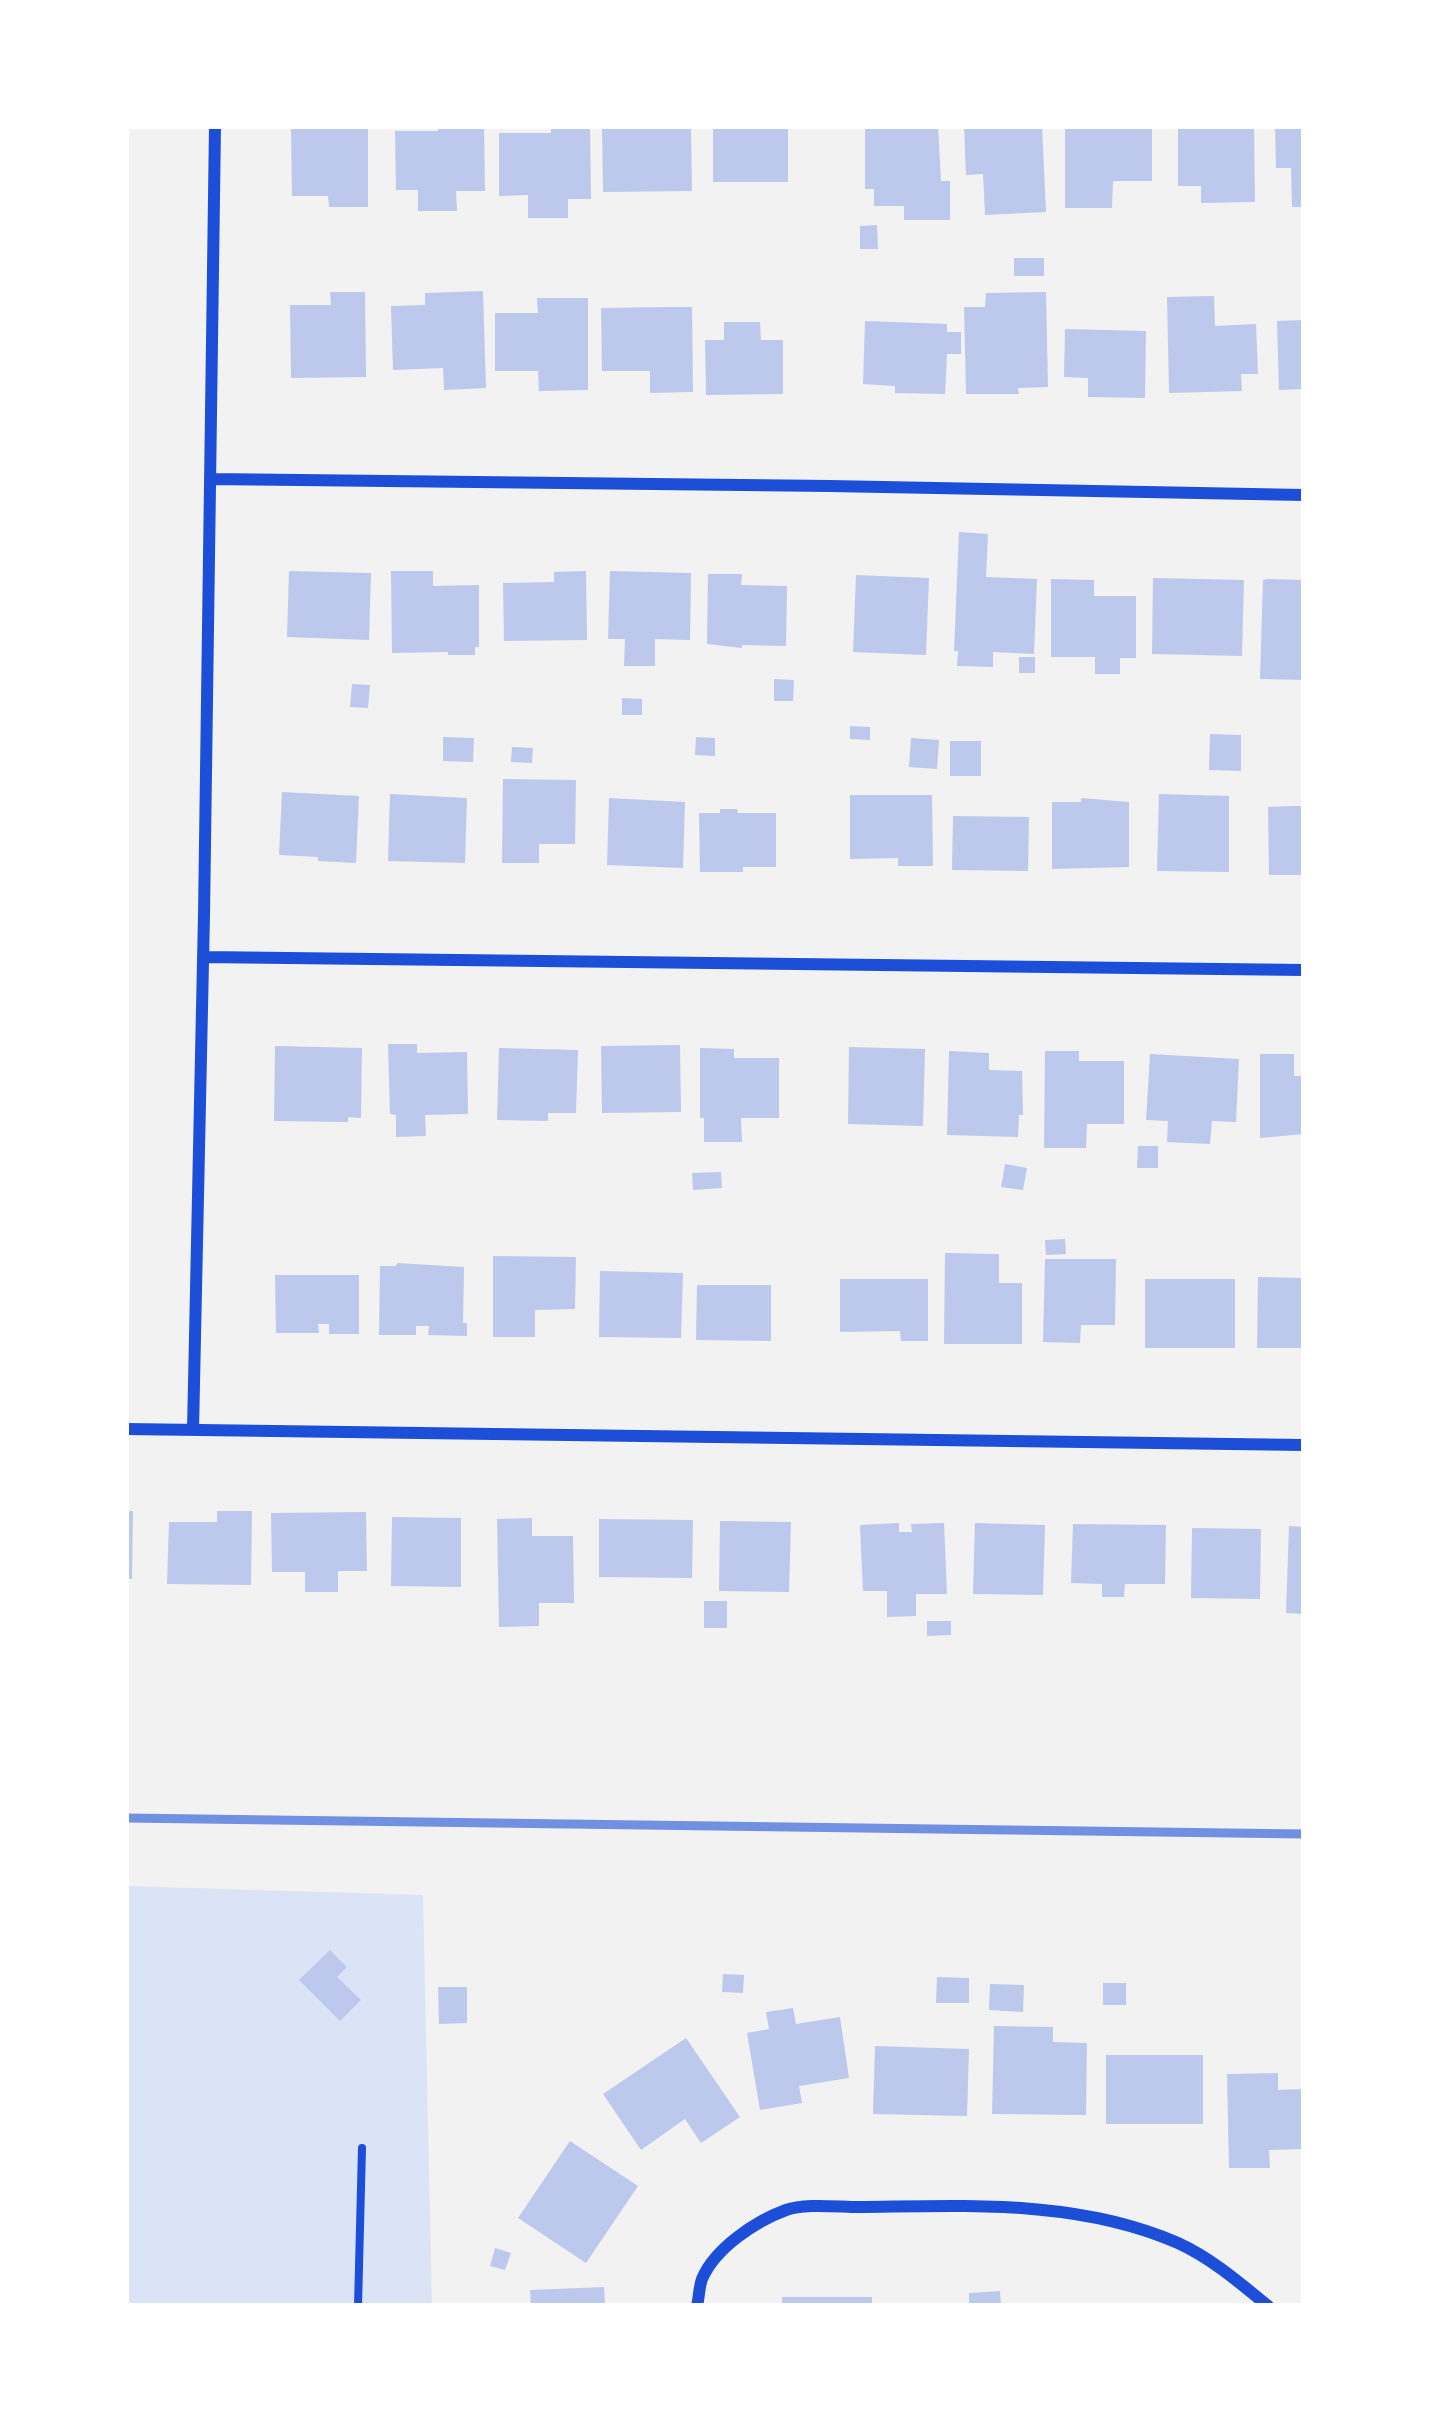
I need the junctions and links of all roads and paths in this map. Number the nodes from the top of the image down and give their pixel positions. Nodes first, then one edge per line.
1 (214, 126) edge
2 (210, 479) junction
3 (1304, 495) edge
4 (203, 957) junction
5 (1304, 970) edge
6 (126, 1429) edge
7 (193, 1430) junction
8 (1304, 1445) edge
9 (362, 2148) dead end
10 (358, 2306) edge
11 (697, 2306) edge
12 (1268, 2306) edge

1 - 2 street
2 - 3 street
2 - 4 street
4 - 5 street
4 - 7 street
6 - 7 street
7 - 8 street
9 - 10 path
11 - 12 street

